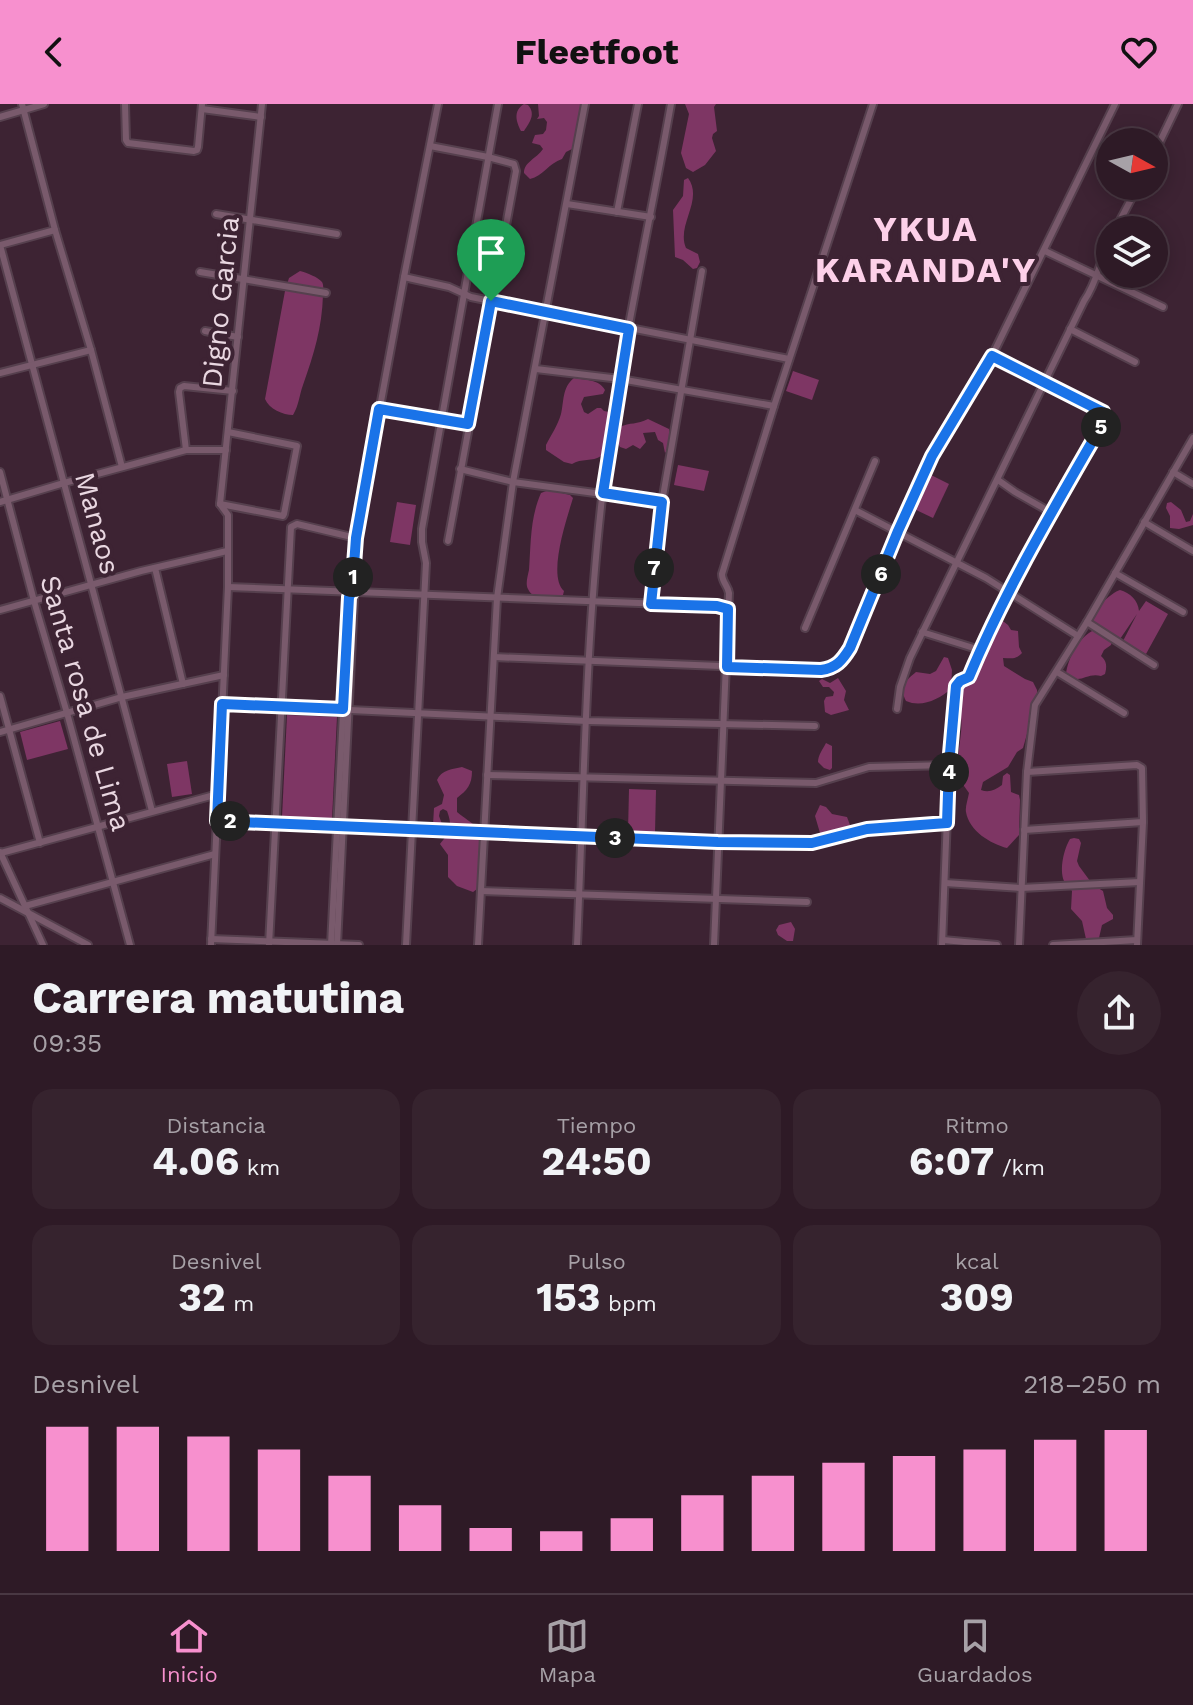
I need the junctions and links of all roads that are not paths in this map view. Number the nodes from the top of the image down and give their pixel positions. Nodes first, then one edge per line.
1 (44, 104) edge
2 (125, 104) edge
3 (262, 104) edge
4 (438, 104) edge
5 (498, 104) edge
6 (585, 104) edge
7 (638, 104) edge
8 (671, 104) edge
9 (873, 104) edge
10 (1115, 104) edge
11 (1178, 104) edge
12 (22, 106) edge
13 (202, 107) edge
14 (0, 117) edge
15 (261, 117) junction
16 (1166, 128) edge
17 (430, 146) junction
18 (488, 157) junction
19 (567, 204) junction
20 (617, 212) junction
21 (216, 214) dead end
22 (651, 217) junction
23 (251, 220) junction
24 (55, 230) junction
25 (337, 234) dead end
26 (0, 245) edge
27 (1045, 251) junction
28 (702, 271) dead end
29 (200, 272) dead end
30 (1096, 275) edge
31 (404, 277) junction
32 (245, 278) junction
33 (1096, 278) edge
34 (1124, 288) edge
35 (326, 293) dead end
36 (464, 294) junction
37 (491, 301) junction
38 (1163, 307) dead end
39 (546, 312) junction
40 (629, 329) junction
41 (1070, 329) junction
42 (205, 331) dead end
43 (238, 337) junction
44 (690, 339) junction
45 (91, 350) junction
46 (992, 356) junction
47 (789, 359) junction
48 (1135, 362) dead end
49 (33, 364) junction
50 (536, 369) junction
51 (0, 373) edge
52 (620, 379) junction
53 (1044, 382) junction
54 (682, 390) junction
55 (233, 391) junction
56 (774, 406) junction
57 (379, 409) junction
58 (441, 419) junction
59 (468, 424) junction
60 (228, 432) junction
61 (1193, 438) edge
62 (186, 450) junction
63 (226, 450) junction
64 (875, 461) dead end
65 (122, 467) junction
66 (460, 469) junction
67 (0, 472) edge
68 (1173, 472) junction
69 (998, 480) junction
70 (513, 482) junction
71 (64, 483) junction
72 (1193, 484) edge
73 (994, 488) junction
74 (1015, 492) junction
75 (603, 493) junction
76 (3, 501) edge
77 (662, 502) junction
78 (220, 504) junction
79 (855, 510) junction
80 (1052, 513) junction
81 (1144, 522) junction
82 (898, 531) junction
83 (356, 538) junction
84 (448, 541) dead end
85 (227, 551) junction
86 (1193, 551) edge
87 (956, 563) junction
88 (155, 568) junction
89 (1115, 573) junction
90 (92, 585) junction
91 (228, 587) junction
92 (288, 590) junction
93 (352, 592) junction
94 (1008, 594) junction
95 (423, 595) junction
96 (497, 598) junction
97 (34, 601) junction
98 (591, 601) junction
99 (651, 604) junction
100 (728, 609) junction
101 (0, 610) edge
102 (1183, 612) dead end
103 (1087, 622) junction
104 (805, 628) dead end
105 (922, 632) junction
106 (1078, 636) junction
107 (980, 650) junction
108 (494, 657) junction
109 (589, 661) junction
110 (1154, 665) dead end
111 (727, 667) junction
112 (1057, 672) junction
113 (224, 675) junction
114 (183, 684) junction
115 (0, 696) edge
116 (122, 697) junction
117 (222, 704) junction
118 (282, 707) junction
119 (897, 709) dead end
120 (346, 710) junction
121 (67, 713) junction
122 (417, 713) junction
123 (1124, 713) dead end
124 (490, 716) junction
125 (587, 721) junction
126 (723, 724) junction
127 (815, 726) dead end
128 (9, 730) junction
129 (0, 732) edge
130 (949, 765) junction
131 (1027, 772) junction
132 (487, 775) junction
133 (584, 777) junction
134 (720, 782) junction
135 (218, 794) junction
136 (152, 811) junction
137 (217, 821) junction
138 (1143, 822) junction
139 (276, 823) junction
140 (947, 823) junction
141 (340, 825) junction
142 (98, 827) junction
143 (412, 830) junction
144 (1024, 830) junction
145 (484, 833) junction
146 (582, 837) junction
147 (718, 842) junction
148 (40, 843) junction
149 (0, 853) edge
150 (215, 854) junction
151 (113, 882) junction
152 (1140, 882) junction
153 (945, 883) junction
154 (1021, 888) junction
155 (481, 891) junction
156 (579, 894) junction
157 (0, 898) edge
158 (716, 900) junction
159 (807, 902) dead end
160 (26, 909) junction
161 (211, 942) edge
162 (942, 942) edge
163 (270, 943) edge
164 (1137, 943) edge
165 (334, 944) edge
166 (43, 945) edge
167 (88, 945) edge
168 (130, 945) edge
169 (359, 945) edge
170 (406, 945) edge
171 (478, 945) edge
172 (577, 945) edge
173 (714, 945) edge
174 (997, 945) edge
175 (1019, 945) edge
176 (1053, 945) edge

1 - 12 street
2 - 13 street
3 - 15 street, Digno Garcia
4 - 17 street
5 - 18 street
6 - 19 street
7 - 20 street
8 - 22 street
9 - 47 street
10 - 27 street
11 - 16 street
12 - 14 street
12 - 24 street
13 - 15 street
15 - 23 street, Digno Garcia
17 - 18 street
17 - 31 street
18 - 36 street
18 - 37 street
19 - 20 street
19 - 39 street
20 - 22 street
21 - 23 street
22 - 40 street
23 - 25 street
23 - 32 street, Digno Garcia
24 - 26 street
24 - 45 street
26 - 49 street, Manaos
27 - 30 street
27 - 46 street
28 - 44 street
29 - 32 street
31 - 36 street
31 - 57 street
32 - 35 street
32 - 43 street, Digno Garcia
33 - 41 street
34 - 38 street
36 - 37 street
36 - 58 street
37 - 39 street
37 - 59 street
39 - 40 street
39 - 50 street
40 - 44 street
40 - 52 street
41 - 48 street
41 - 53 street
42 - 43 street
43 - 55 street, Digno Garcia
44 - 47 street
44 - 54 street
45 - 49 street
45 - 65 street
46 - 53 street
46 - 82 street
47 - 56 street
49 - 51 street
49 - 71 street, Manaos
50 - 52 street
50 - 70 street
52 - 54 street
52 - 75 street
53 - 69 street
53 - 80 street
54 - 56 street
54 - 77 street
55 - 60 street, Digno Garcia
55 - 62 street
56 - 100 street
57 - 58 street
57 - 83 street
58 - 59 street
58 - 95 street
59 - 66 street
60 - 63 street, Digno Garcia
60 - 78 street
61 - 68 street
62 - 63 street
62 - 65 street
63 - 78 street, Digno Garcia
64 - 79 street
65 - 71 street
66 - 70 street
66 - 84 street
67 - 76 street, Santa rosa de Lima
68 - 72 street
68 - 81 street
69 - 73 street
69 - 74 street
70 - 75 street
70 - 96 street
71 - 76 street
71 - 90 street, Manaos
73 - 74 street
73 - 87 street
74 - 80 street
75 - 77 street
75 - 98 street
76 - 97 street, Santa rosa de Lima
77 - 99 street
78 - 85 street, Digno Garcia
79 - 82 street
79 - 104 street
80 - 94 street
81 - 86 street
81 - 89 street
82 - 87 street
82 - 111 street
83 - 92 street
83 - 93 street
85 - 88 street
85 - 91 street, Digno Garcia
87 - 94 street
87 - 105 street
88 - 90 street
88 - 114 street
89 - 102 street
89 - 103 street
90 - 97 street
90 - 116 street, Manaos
91 - 92 street
91 - 113 street
92 - 93 street
92 - 118 street
93 - 95 street
93 - 120 street
94 - 106 street
94 - 107 street
95 - 96 street
95 - 122 street
96 - 98 street
96 - 108 street
97 - 101 street
97 - 121 street, Santa rosa de Lima
98 - 99 street
98 - 109 street
99 - 100 street
100 - 111 street
103 - 106 street
103 - 110 street
105 - 107 street
105 - 119 street
106 - 112 street
107 - 130 street
108 - 109 street
108 - 124 street
109 - 111 street
109 - 125 street
111 - 126 street
112 - 123 street
112 - 131 street
113 - 114 street
113 - 117 street
114 - 116 street
115 - 128 street
116 - 121 street
116 - 136 street, Manaos
117 - 118 street
117 - 135 street
118 - 120 street
118 - 139 street
120 - 122 street
120 - 141 street
121 - 128 street
121 - 142 street, Santa rosa de Lima
122 - 124 street
122 - 143 street
124 - 125 street
124 - 132 street
125 - 126 street
125 - 133 street
126 - 127 street
126 - 134 street
128 - 129 street
128 - 148 street
130 - 134 street
130 - 140 street
131 - 138 street
131 - 144 street
132 - 133 street
132 - 145 street
133 - 134 street
133 - 146 street
134 - 147 street
135 - 136 street
135 - 137 street
136 - 142 street
137 - 139 street
137 - 150 street
138 - 144 street
138 - 152 street
139 - 141 street
139 - 163 street
140 - 147 street
140 - 153 street
141 - 143 street
141 - 165 street
142 - 148 street
142 - 151 street, Santa rosa de Lima
143 - 145 street
143 - 170 street
144 - 154 street
145 - 146 street
145 - 155 street
146 - 147 street
146 - 156 street
147 - 158 street
148 - 149 street
149 - 160 street
150 - 151 street
150 - 161 street
151 - 160 street
151 - 168 street, Santa rosa de Lima
152 - 154 street
152 - 164 street
153 - 154 street
153 - 162 street
154 - 175 street
155 - 156 street
155 - 171 street
156 - 158 street
156 - 172 street
157 - 160 street
158 - 159 street
158 - 173 street
160 - 166 street
160 - 167 street
161 - 163 street
162 - 174 street
163 - 165 street
164 - 176 street
165 - 169 street

